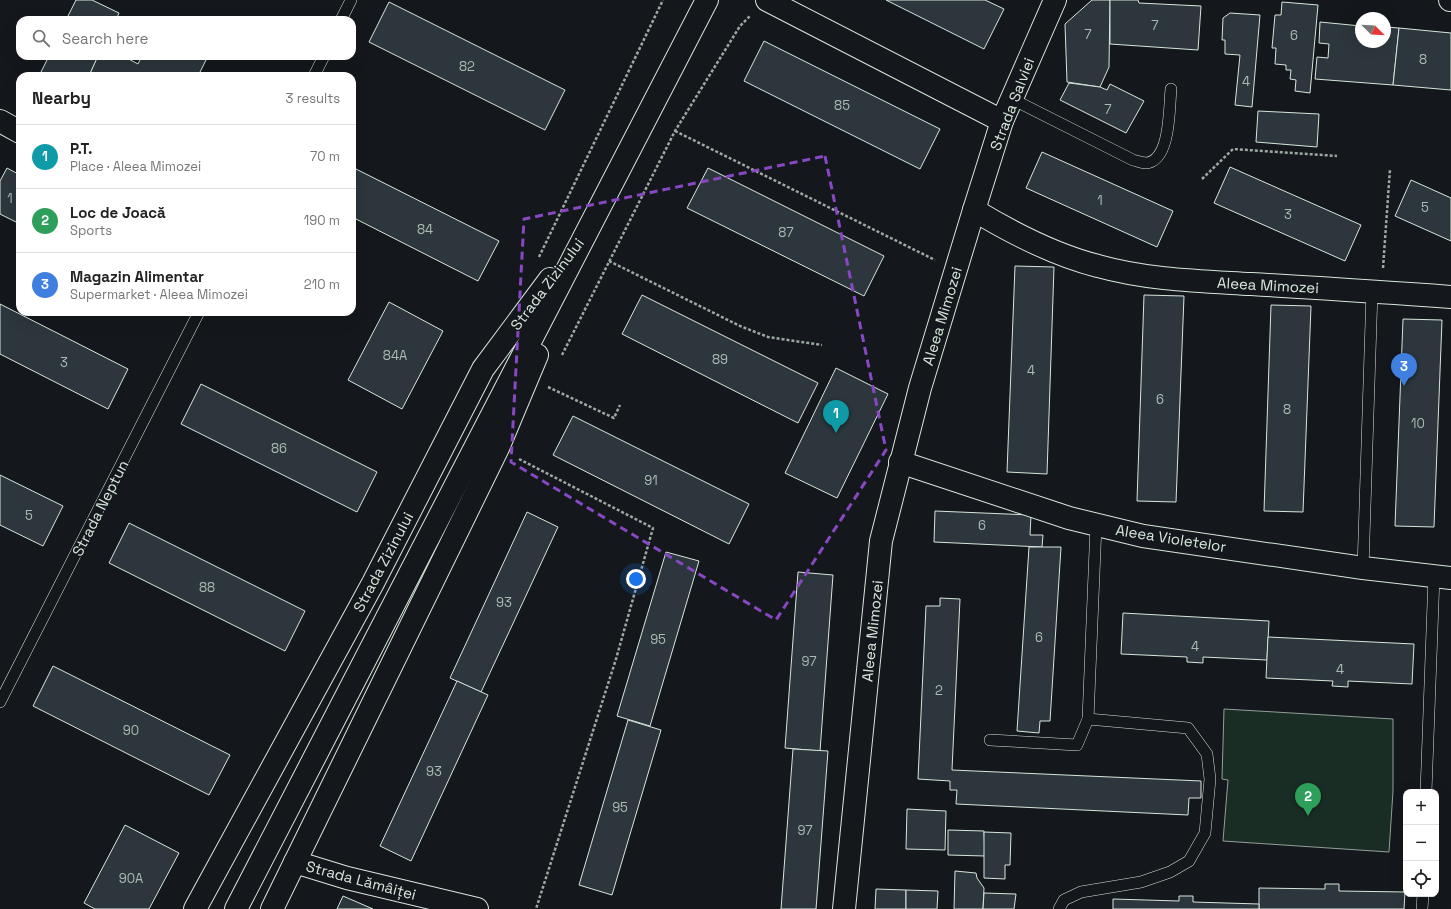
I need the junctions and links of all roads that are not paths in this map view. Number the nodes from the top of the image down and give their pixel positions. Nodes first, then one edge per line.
1 (351, 0) edge
2 (707, 0) edge
3 (767, 0) edge
4 (1054, 0) edge
5 (343, 16) edge
6 (322, 60) edge
7 (316, 72) edge
8 (1171, 88) dead end
9 (1012, 99) junction
10 (0, 122) edge
11 (1002, 122) junction
12 (16, 130) edge
13 (974, 210) junction
14 (589, 227) junction
15 (1377, 292) junction
16 (1451, 297) edge
17 (197, 316) edge
18 (900, 462) junction
19 (1096, 525) junction
20 (1363, 568) junction
21 (1443, 577) edge
22 (0, 702) edge
23 (1088, 720) junction
24 (990, 740) dead end
25 (1426, 789) edge
26 (295, 862) junction
27 (1423, 897) edge
28 (195, 909) edge
29 (236, 909) edge
30 (272, 909) edge
31 (478, 909) edge
32 (844, 909) edge
33 (1059, 909) edge
34 (1422, 909) edge

1 - 5 lane
2 - 14 street, Strada Zizinului
3 - 11 street
4 - 9 street, Strada Salviei
6 - 7 lane
8 - 9 lane
9 - 11 street, Strada Salviei
10 - 12 street
11 - 13 street, Strada Salviei
13 - 15 street, Aleea Mimozei
13 - 18 street, Aleea Mimozei
14 - 26 street, Strada Zizinului
14 - 28 street, Strada Zizinului
14 - 29 street, Strada Zizinului
15 - 16 street, Aleea Mimozei
15 - 20 lane
17 - 22 lane, Strada Neptun
18 - 19 street, Aleea Violetelor
18 - 32 street, Aleea Mimozei
19 - 20 street, Aleea Violetelor
19 - 23 lane
20 - 21 street, Aleea Violetelor
21 - 25 lane
23 - 24 lane
23 - 33 lane
26 - 30 street, Strada Lămâiței
26 - 31 street, Strada Lămâiței
27 - 34 lane

